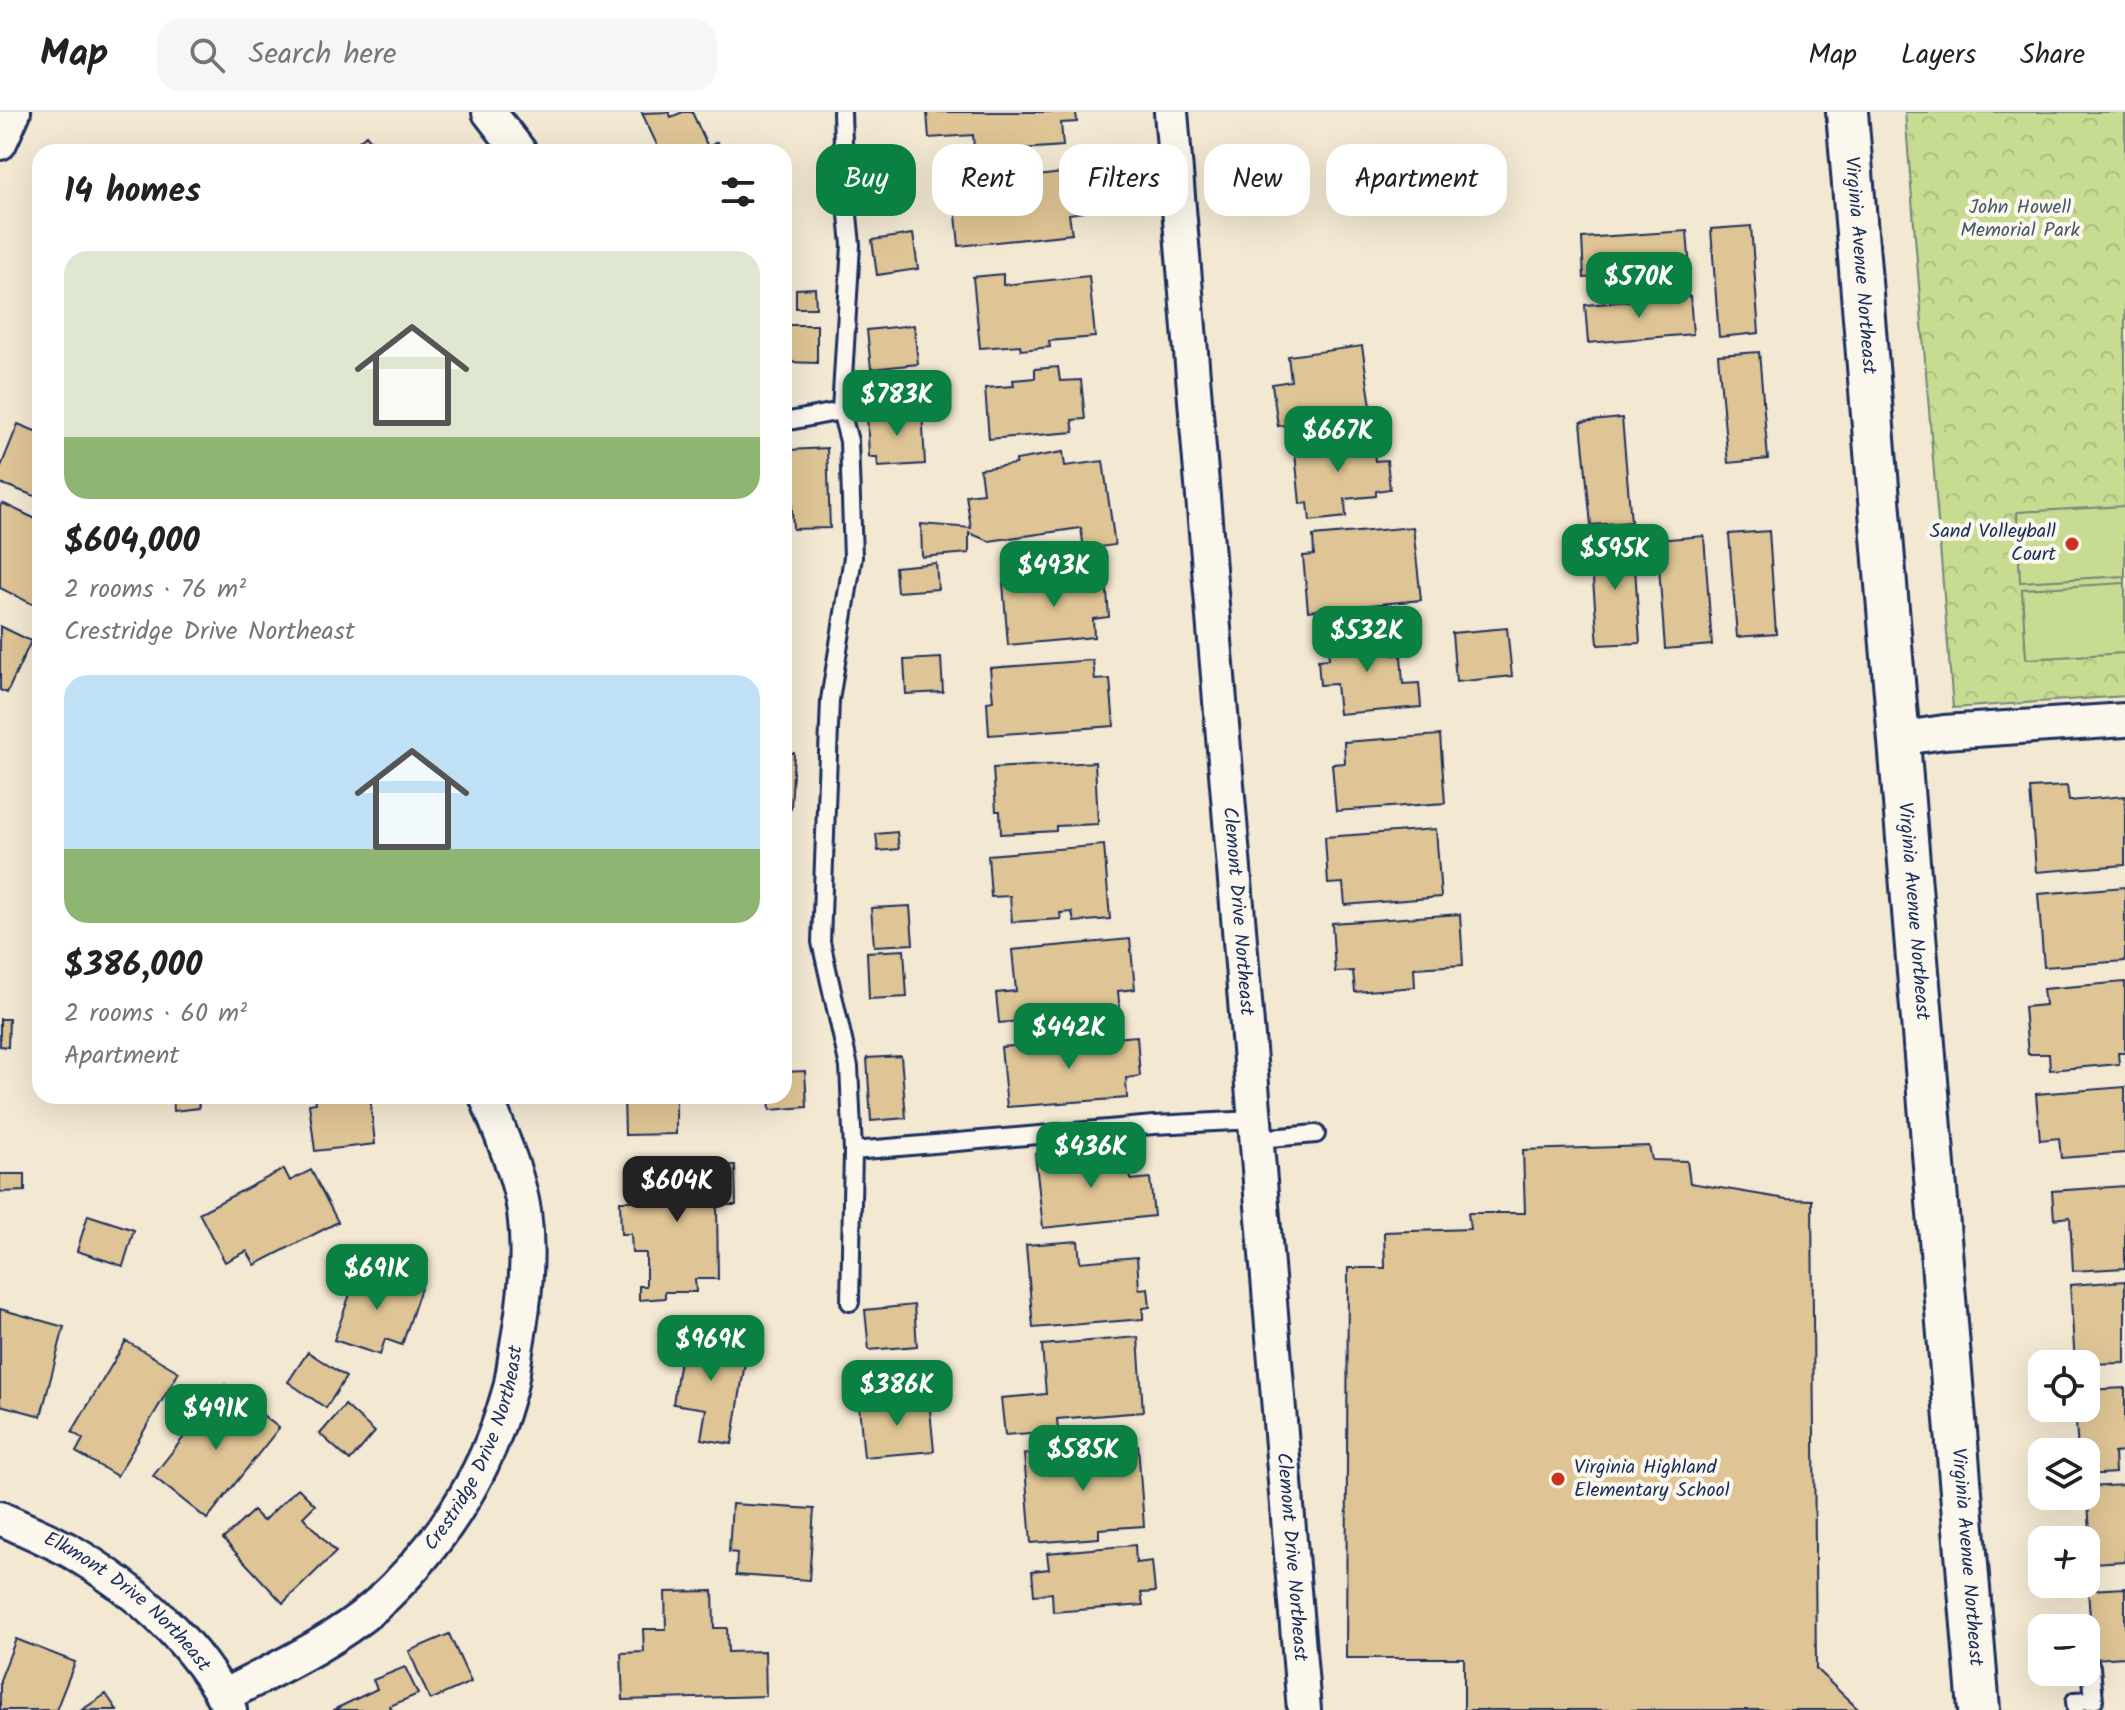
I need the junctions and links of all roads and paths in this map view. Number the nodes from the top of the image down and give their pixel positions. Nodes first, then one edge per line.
1 (14, 112) edge
2 (489, 112) edge
3 (842, 112) edge
4 (1171, 112) edge
5 (1847, 112) edge
6 (0, 143) edge
7 (514, 144) edge
8 (841, 411) junction
9 (792, 420) edge
10 (2125, 720) edge
11 (1898, 739) junction
12 (489, 1104) edge
13 (1256, 1130) junction
14 (1316, 1134) dead end
15 (853, 1151) junction
16 (850, 1302) dead end
17 (0, 1518) edge
18 (2093, 1686) edge
19 (227, 1703) edge
20 (1304, 1710) edge
21 (1979, 1710) edge
22 (2076, 1710) edge

1 - 6 street
2 - 7 street
3 - 8 lane
4 - 13 street, Clemont Drive Northeast
5 - 11 street, Virginia Avenue Northeast
8 - 9 lane
8 - 15 lane
10 - 11 street
11 - 21 street, Virginia Avenue Northeast
12 - 19 street, Crestridge Drive Northeast
13 - 14 lane
13 - 15 lane
13 - 20 street, Clemont Drive Northeast
15 - 16 lane
17 - 19 street, Elkmont Drive Northeast
18 - 22 lane

